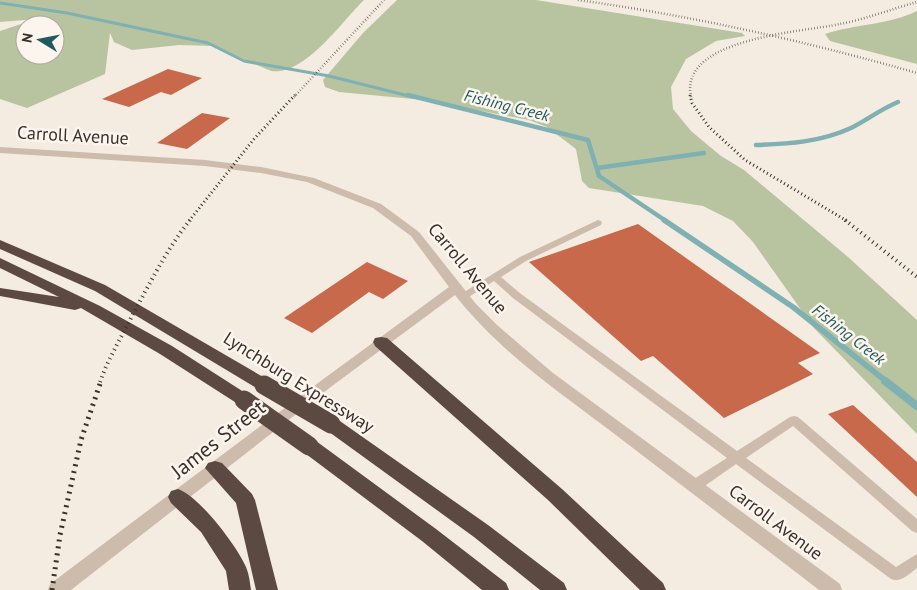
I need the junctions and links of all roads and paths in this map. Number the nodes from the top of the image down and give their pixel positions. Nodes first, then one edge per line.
1 (0, 150) edge
2 (598, 223) dead end
3 (0, 244) edge
4 (0, 262) edge
5 (495, 277) junction
6 (0, 292) edge
7 (459, 292) junction
8 (95, 309) junction
9 (381, 342) junction
10 (736, 458) junction
11 (215, 468) junction
12 (694, 486) junction
13 (178, 497) junction
14 (917, 527) edge
15 (917, 560) edge
16 (57, 590) edge
17 (240, 590) edge
18 (267, 590) edge
19 (498, 590) edge
20 (556, 590) edge
21 (656, 590) edge
22 (833, 590) edge

1 - 7 street, Carroll Avenue
2 - 5 lane
3 - 20 highway, Lynchburg Expressway, bridge
4 - 8 highway
5 - 7 lane
5 - 10 lane
6 - 8 highway
7 - 9 street, James Street
7 - 12 street, Carroll Avenue
8 - 19 highway, bridge
9 - 11 street, James Street
9 - 21 highway
10 - 12 lane
10 - 14 lane
10 - 15 lane
11 - 13 street, James Street
11 - 18 highway
12 - 22 street, Carroll Avenue
13 - 16 street, James Street
13 - 17 highway

